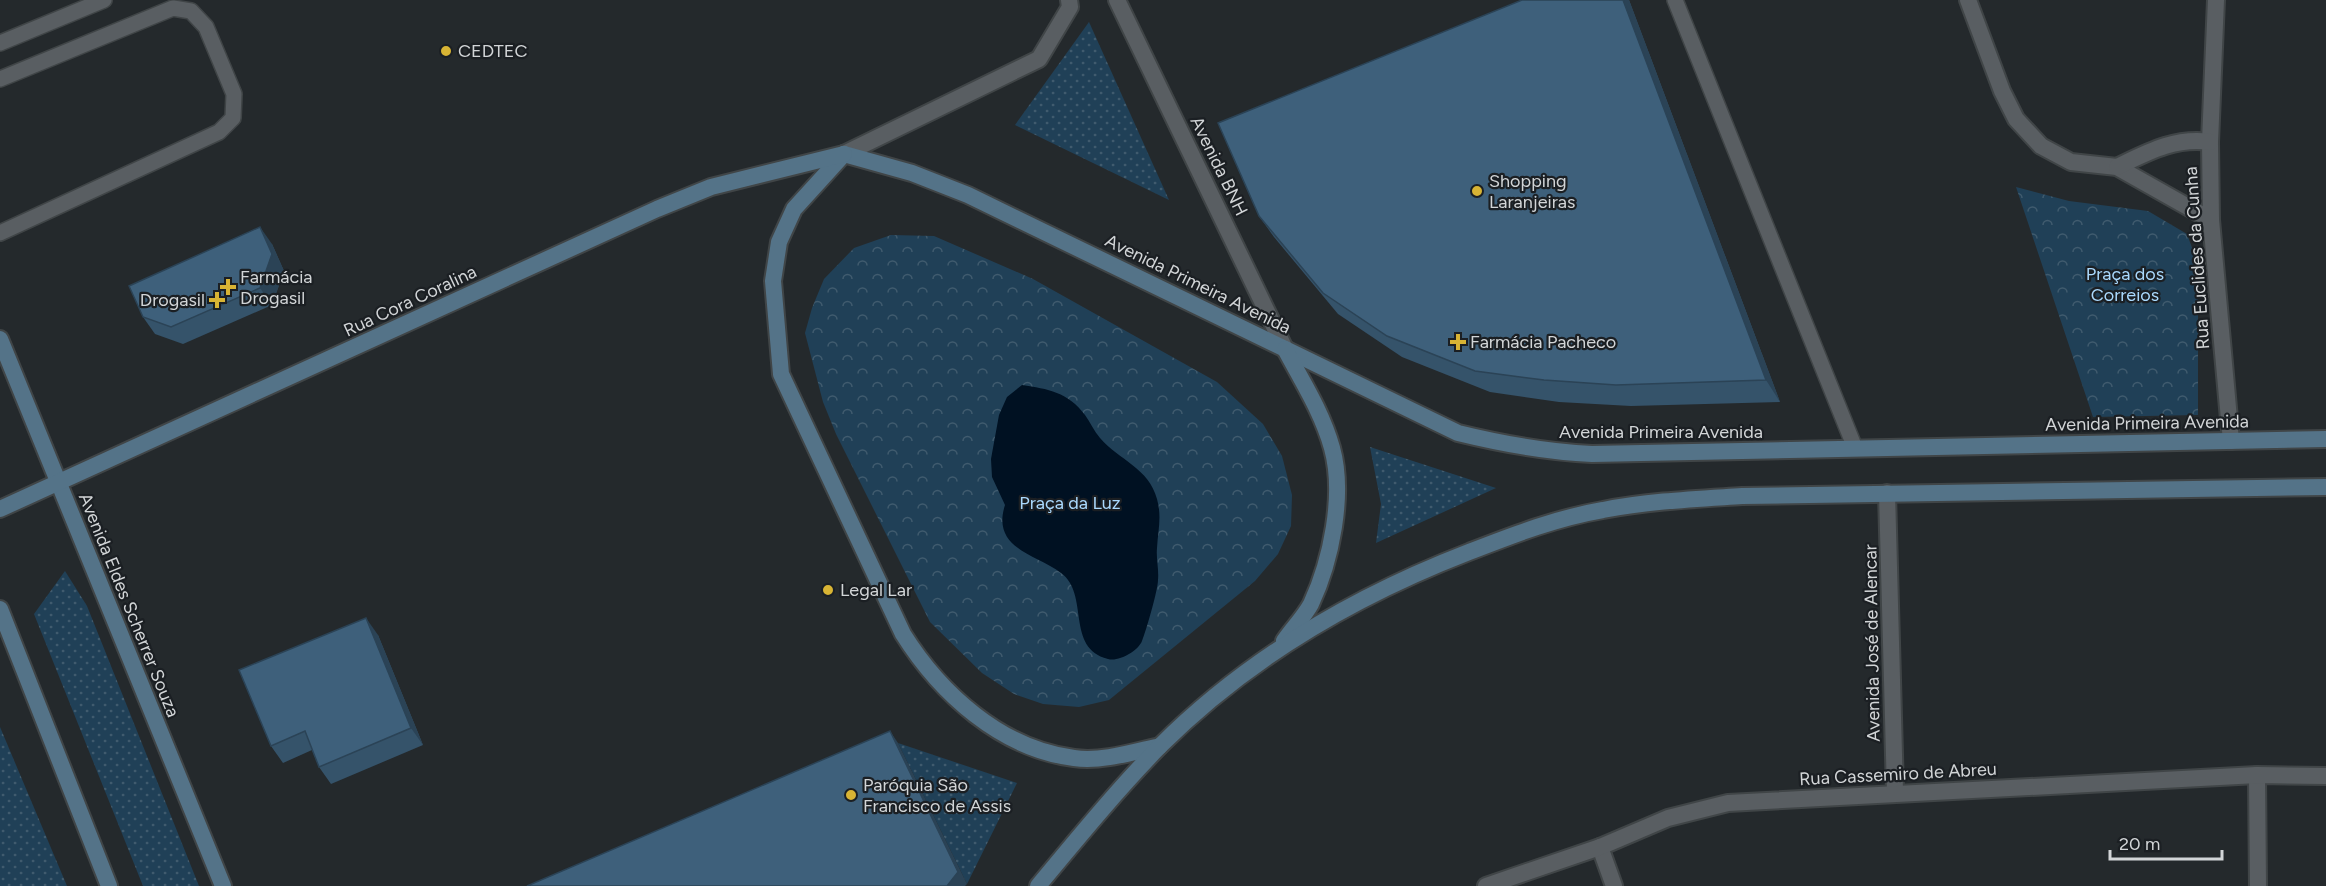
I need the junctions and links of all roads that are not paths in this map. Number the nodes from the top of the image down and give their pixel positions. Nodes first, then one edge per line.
1 (104, 0) edge
2 (1069, 0) edge
3 (1118, 0) edge
4 (1675, 0) edge
5 (1968, 0) edge
6 (2216, 0) edge
7 (0, 43) edge
8 (0, 79) edge
9 (2210, 142) junction
10 (844, 154) junction
11 (2117, 167) junction
12 (2211, 220) junction
13 (0, 233) edge
14 (0, 339) edge
15 (1285, 349) junction
16 (2326, 439) edge
17 (2231, 441) junction
18 (1855, 448) junction
19 (59, 483) junction
20 (2326, 487) edge
21 (1887, 493) junction
22 (0, 509) edge
23 (0, 609) edge
24 (1276, 651) junction
25 (1160, 746) junction
26 (2257, 775) junction
27 (2326, 776) edge
28 (1895, 792) junction
29 (1600, 847) junction
30 (109, 886) edge
31 (223, 886) edge
32 (1038, 886) edge
33 (1486, 886) edge
34 (1614, 886) edge
35 (2258, 886) edge

1 - 7 lane
2 - 10 street
3 - 15 street, Avenida BNH
4 - 18 lane
5 - 11 street
6 - 9 street, Rua Euclides da Cunha
8 - 13 lane
9 - 11 street
9 - 12 street, Rua Euclides da Cunha
10 - 15 main road, Avenida Primeira Avenida
10 - 19 main road, Rua Cora Coralina
10 - 25 main road
11 - 12 street
12 - 17 street, Rua Euclides da Cunha
14 - 19 main road, Avenida Eldes Scherrer Souza
15 - 18 main road, Avenida Primeira Avenida
15 - 24 main road
16 - 17 main road, Avenida Primeira Avenida
17 - 18 main road, Avenida Primeira Avenida
19 - 22 main road, Rua Cora Coralina
19 - 31 main road, Avenida Eldes Scherrer Souza
20 - 21 main road
21 - 24 main road
21 - 28 street, Avenida José de Alencar
23 - 30 main road
24 - 25 main road
25 - 32 main road
26 - 27 street, Rua Cassemiro de Abreu
26 - 28 street, Rua Cassemiro de Abreu
26 - 35 street
28 - 29 street, Rua Cassemiro de Abreu
29 - 33 street, Rua Cassemiro de Abreu
29 - 34 street

